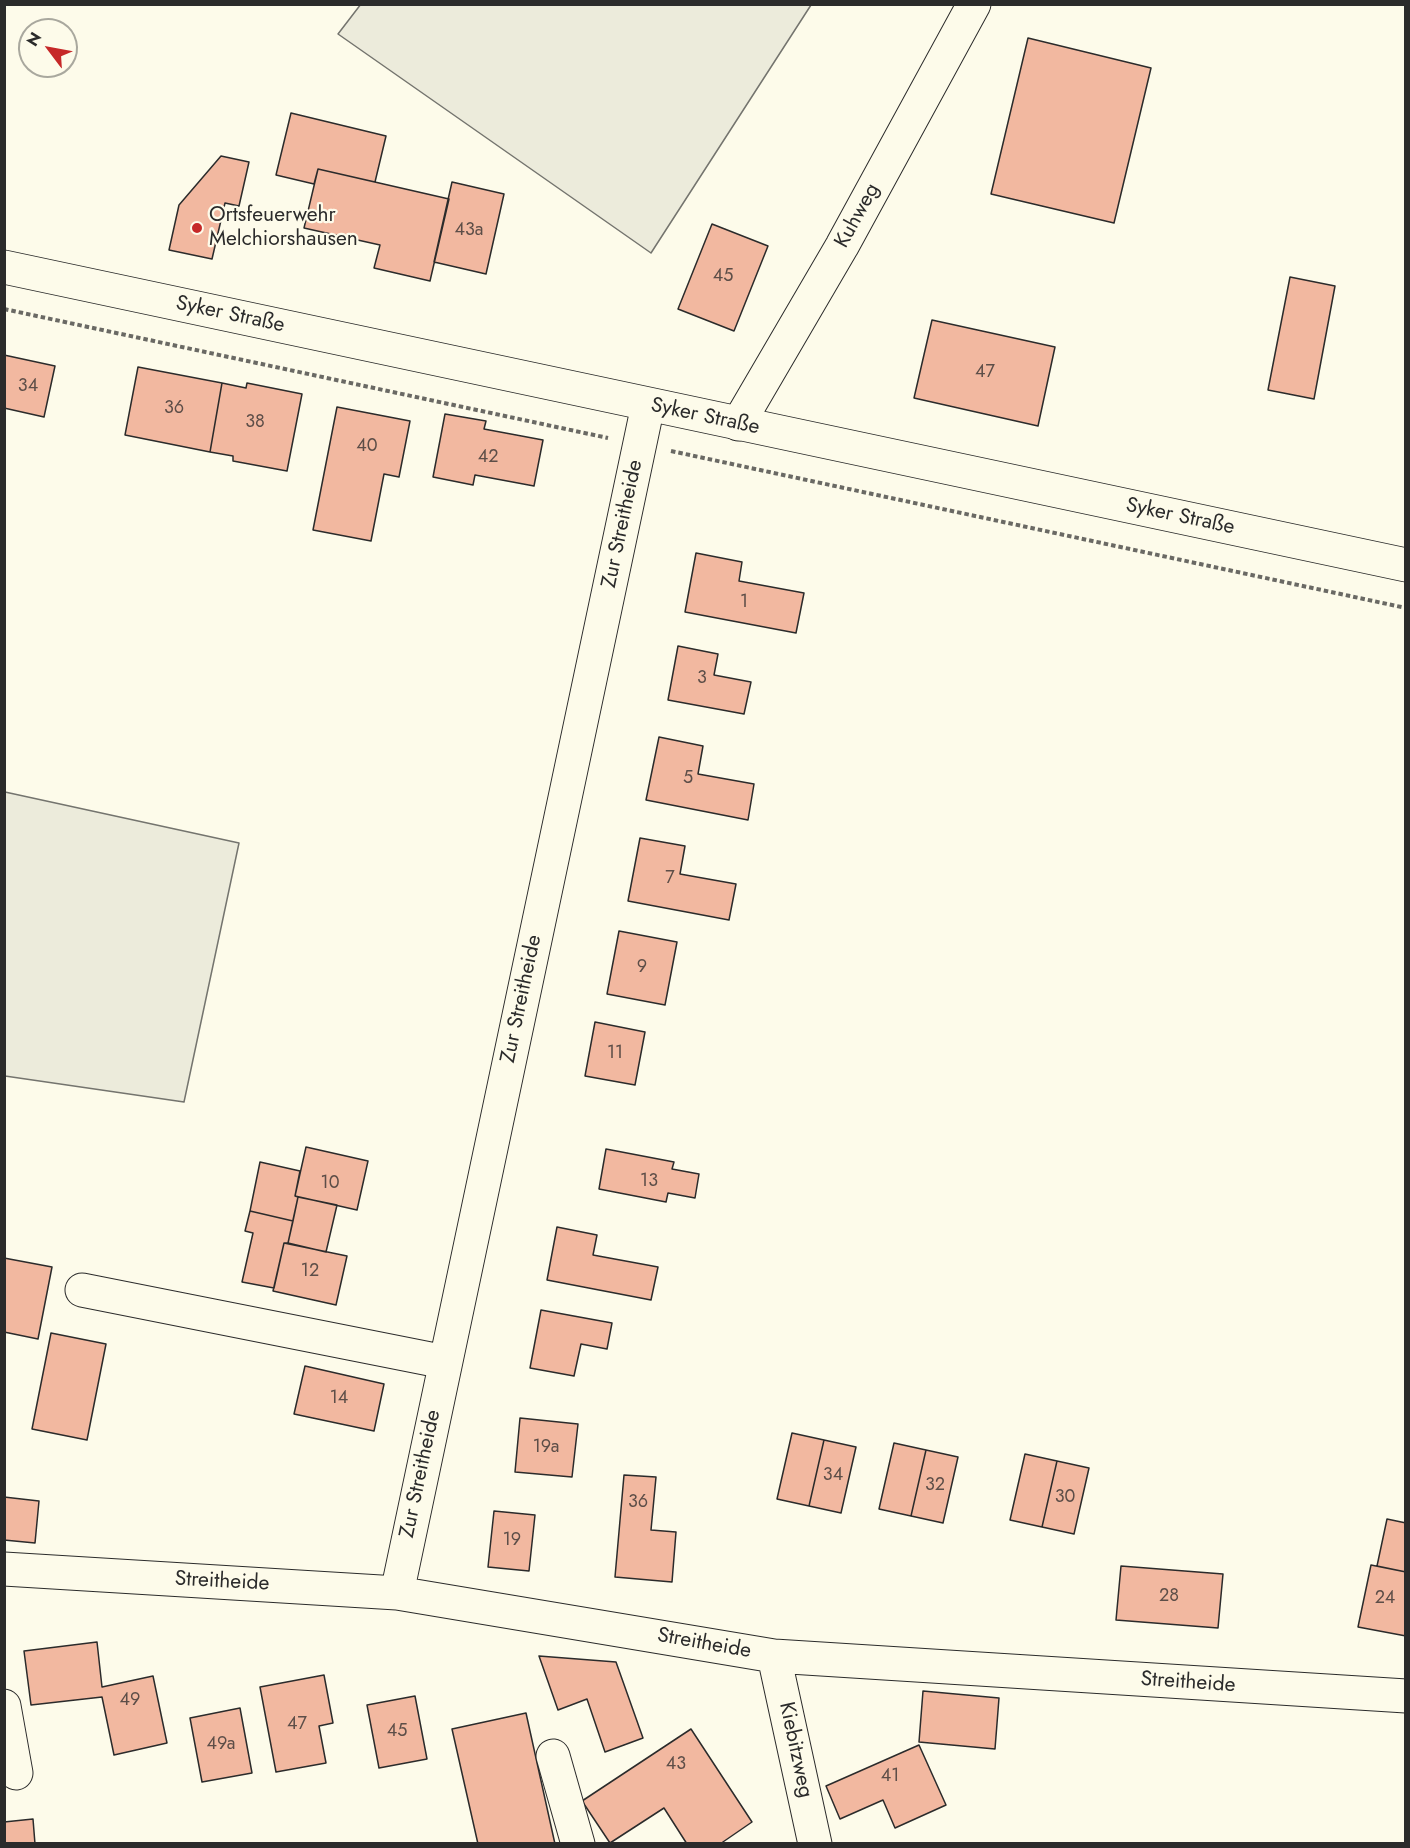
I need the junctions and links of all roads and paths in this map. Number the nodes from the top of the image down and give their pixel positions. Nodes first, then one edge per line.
1 (974, 4) edge
2 (4, 267) edge
3 (4, 309) edge
4 (648, 405) junction
5 (738, 424) junction
6 (640, 444) junction
7 (1406, 565) edge
8 (1406, 608) edge
9 (82, 1290) dead end
10 (445, 1362) junction
11 (4, 1569) edge
12 (396, 1593) junction
13 (774, 1656) junction
14 (1406, 1696) edge
15 (4, 1706) edge
16 (553, 1756) dead end
17 (16, 1773) dead end
18 (578, 1844) edge
19 (815, 1844) edge

1 - 5 street, Kuhweg
2 - 4 street, Syker Straße
3 - 6 path
4 - 5 street, Syker Straße
4 - 6 street, Zur Streitheide
5 - 7 street, Syker Straße
6 - 8 path
6 - 10 street, Zur Streitheide
9 - 10 street
10 - 12 street, Zur Streitheide
11 - 12 street, Streitheide
12 - 13 street, Streitheide
13 - 14 street, Streitheide
13 - 19 street, Kiebitzweg
15 - 17 street
16 - 18 street

